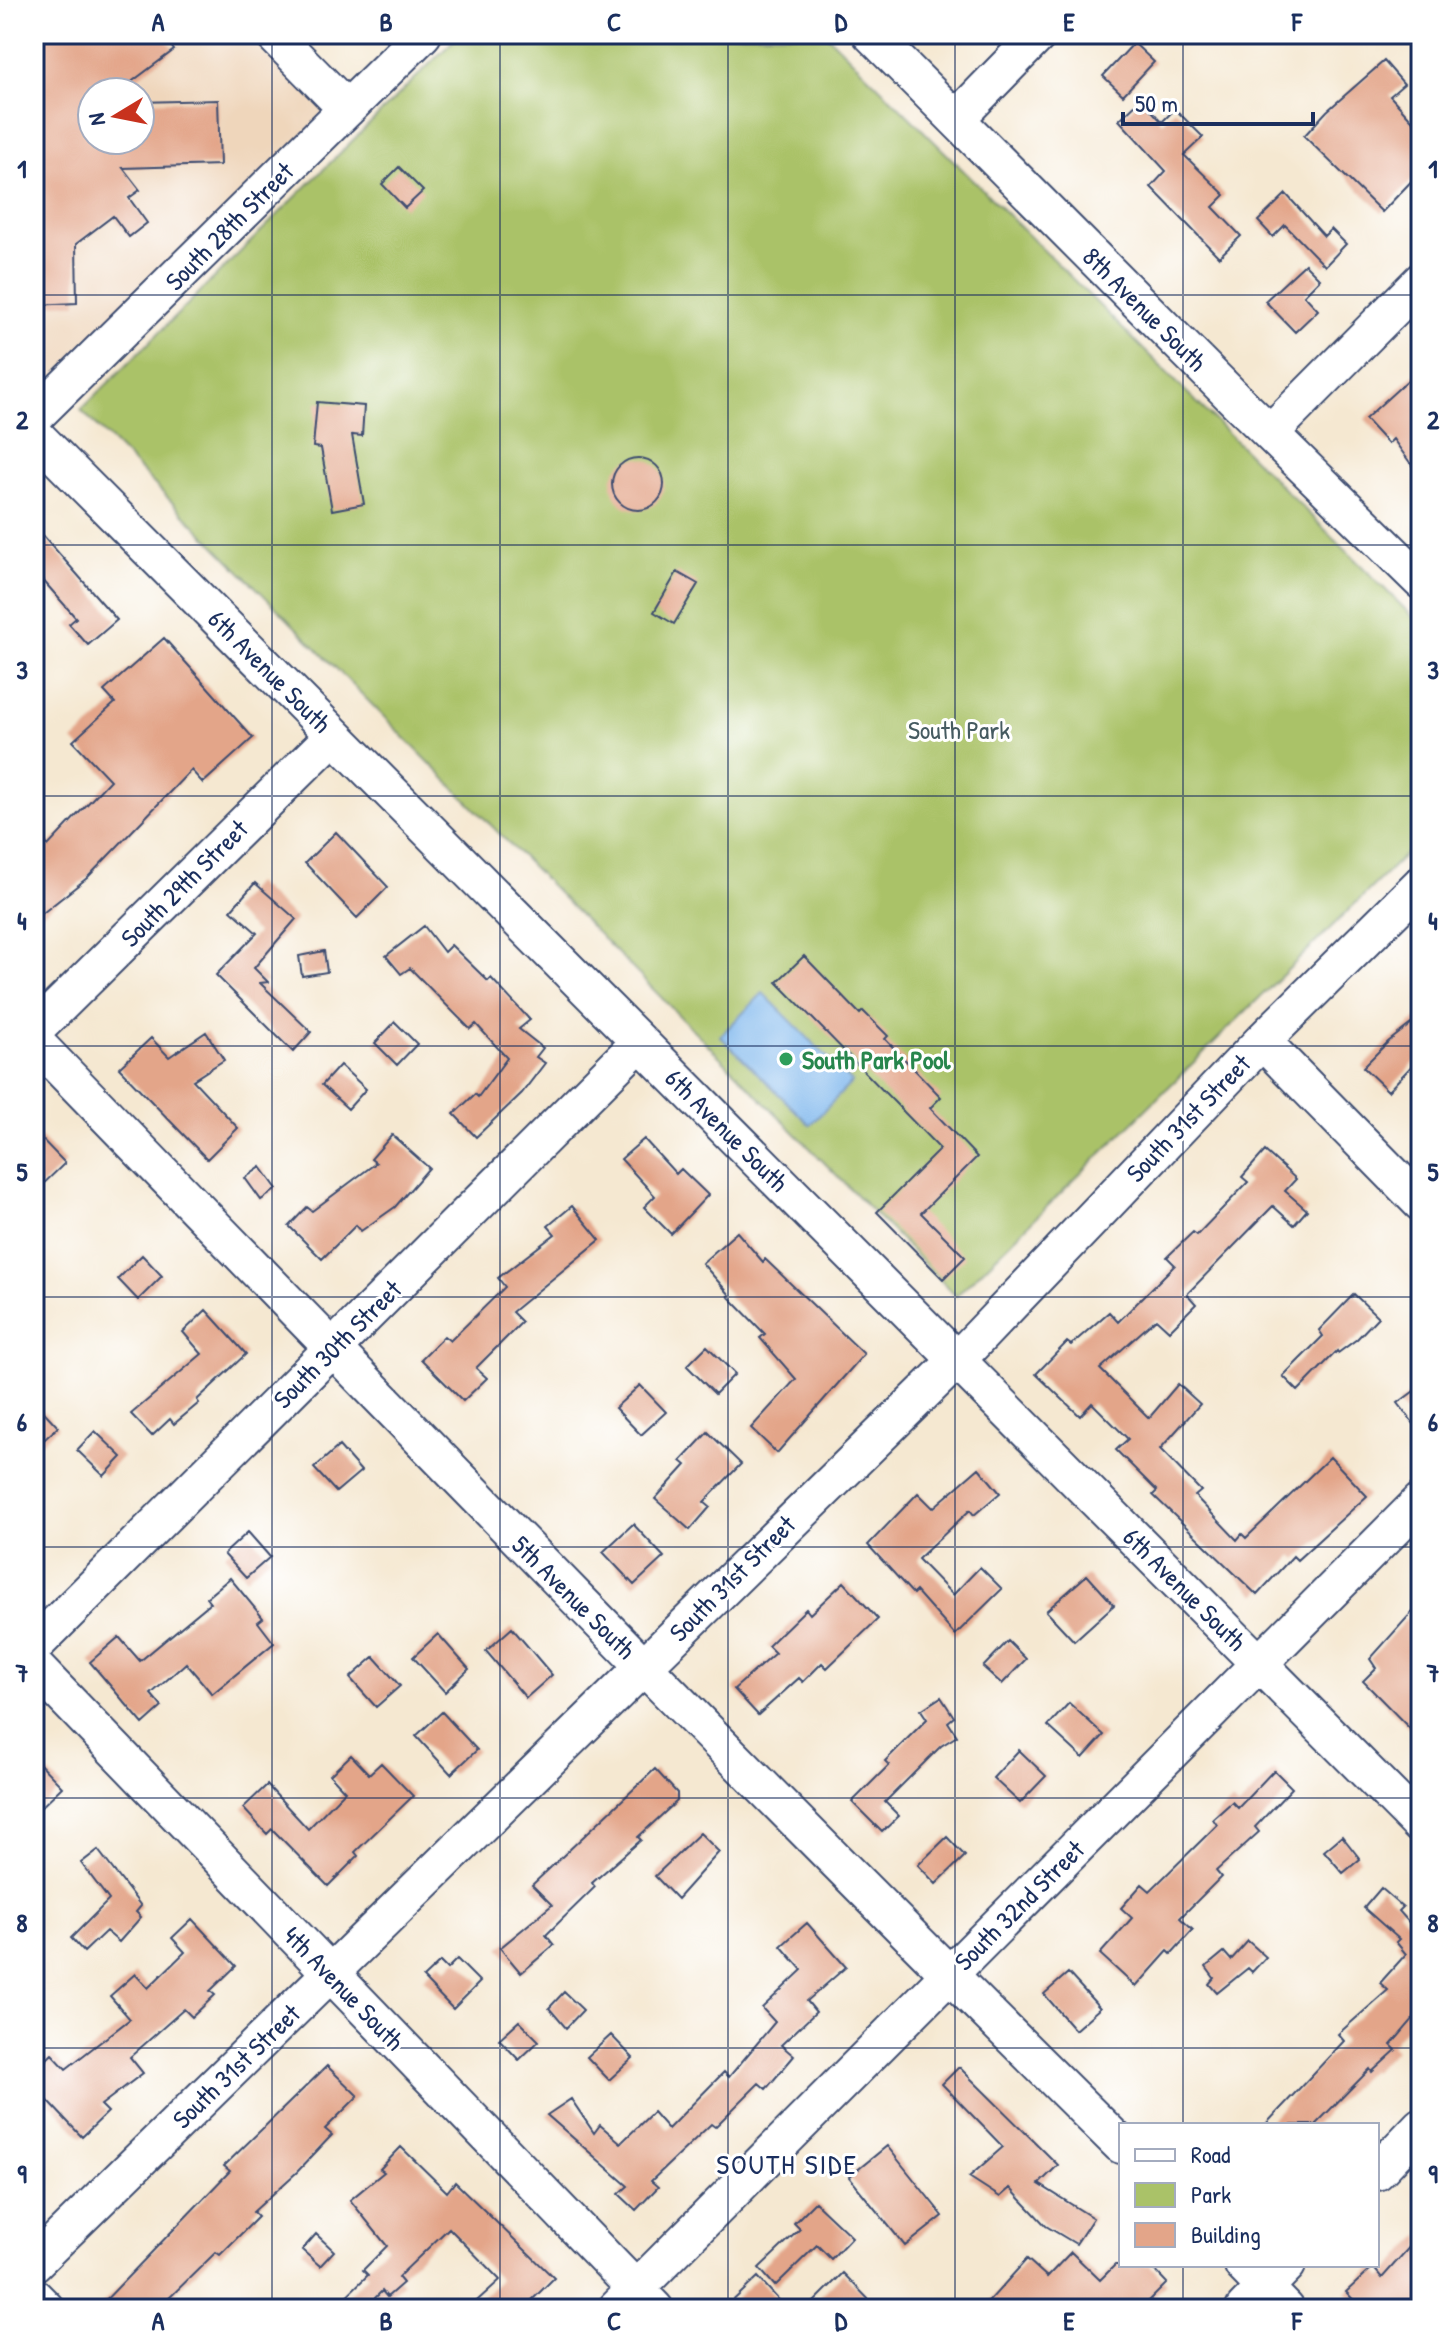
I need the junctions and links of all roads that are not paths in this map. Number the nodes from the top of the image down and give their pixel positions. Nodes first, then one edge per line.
1 (273, 34) edge
2 (423, 34) edge
3 (871, 34) edge
4 (1039, 34) edge
5 (347, 109) junction
6 (956, 119) junction
7 (1421, 281) edge
8 (34, 417) edge
9 (1270, 433) junction
10 (34, 434) edge
11 (1421, 581) edge
12 (334, 735) junction
13 (1421, 884) edge
14 (34, 1031) edge
15 (34, 1041) edge
16 (1262, 1041) junction
17 (640, 1042) junction
18 (1421, 1203) edge
19 (332, 1349) junction
20 (957, 1360) junction
21 (1421, 1501) edge
22 (34, 1646) edge
23 (1258, 1662) junction
24 (34, 1666) edge
25 (642, 1666) junction
26 (1421, 1826) edge
27 (329, 1974) junction
28 (949, 1975) junction
29 (1421, 2126) edge
30 (1119, 2143) edge
31 (1379, 2170) edge
32 (34, 2263) edge
33 (34, 2297) edge
34 (636, 2303) edge
35 (46, 2309) edge

1 - 5 street
2 - 5 street, South 28th Street
3 - 6 street, 8th Avenue South
4 - 6 street
5 - 8 street, South 28th Street
6 - 9 street, 8th Avenue South
7 - 9 street
9 - 11 street, 8th Avenue South
10 - 12 street, 6th Avenue South
12 - 14 street, South 29th Street
12 - 17 street, 6th Avenue South
13 - 16 street, South 31st Street
15 - 19 street, 5th Avenue South
16 - 18 street
16 - 20 street, South 31st Street
17 - 19 street, South 30th Street
17 - 20 street, 6th Avenue South
19 - 22 street, South 30th Street
19 - 25 street, 5th Avenue South
20 - 23 street, 6th Avenue South
20 - 25 street, South 31st Street
21 - 23 street, South 32nd Street
23 - 26 street, 6th Avenue South
23 - 28 street, South 32nd Street
24 - 27 street, 4th Avenue South
25 - 27 street, South 31st Street
25 - 28 street, 5th Avenue South
27 - 32 street, South 31st Street
27 - 34 street, 4th Avenue South
28 - 30 street, 5th Avenue South
28 - 34 street, South 32nd Street
29 - 31 street
33 - 35 street

